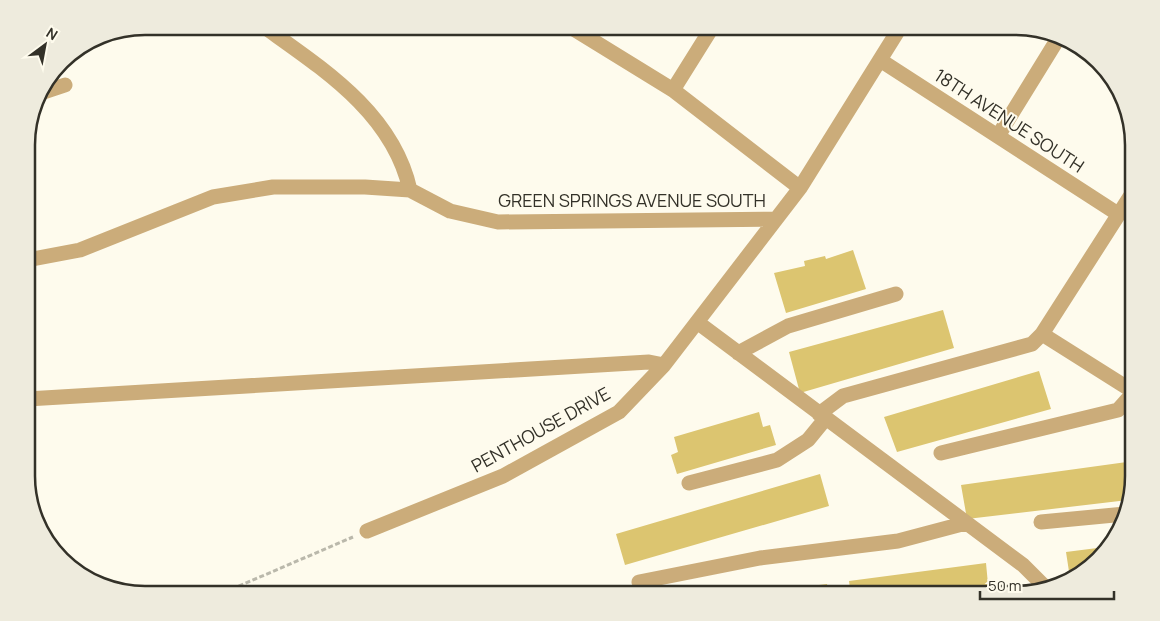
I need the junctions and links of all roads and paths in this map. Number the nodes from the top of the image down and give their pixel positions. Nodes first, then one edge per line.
1 (277, 35) edge
2 (584, 35) edge
3 (707, 35) edge
4 (895, 35) edge
5 (1055, 43) edge
6 (880, 60) junction
7 (65, 86) dead end
8 (673, 90) junction
9 (50, 91) edge
10 (998, 136) junction
11 (800, 188) junction
12 (410, 190) junction
13 (1125, 204) edge
14 (1118, 214) junction
15 (776, 219) junction
16 (35, 258) edge
17 (896, 294) dead end
18 (696, 322) junction
19 (1042, 334) junction
20 (738, 353) junction
21 (664, 366) junction
22 (1125, 386) edge
23 (35, 398) edge
24 (1125, 402) edge
25 (823, 416) junction
26 (941, 453) dead end
27 (689, 483) dead end
28 (1118, 515) edge
29 (1041, 522) dead end
30 (966, 523) junction
31 (367, 530) joint
32 (639, 582) dead end
33 (1041, 583) edge
34 (239, 586) edge

1 - 12 street
2 - 8 street
3 - 8 street
4 - 6 street, PENTHOUSE DRIVE
5 - 10 street
6 - 10 street, 18TH AVENUE SOUTH
6 - 11 street, PENTHOUSE DRIVE
7 - 9 street
8 - 11 street
10 - 14 street, 18TH AVENUE SOUTH
11 - 15 street, PENTHOUSE DRIVE
12 - 15 street, GREEN SPRINGS AVENUE SOUTH
12 - 16 street, GREEN SPRINGS AVENUE SOUTH
13 - 14 street
14 - 19 street
15 - 18 street, PENTHOUSE DRIVE
17 - 20 street
18 - 20 street
18 - 21 street, PENTHOUSE DRIVE
19 - 22 street
19 - 25 street
20 - 25 street
21 - 23 street
21 - 31 street, PENTHOUSE DRIVE
24 - 26 street
25 - 27 street
25 - 30 street
28 - 29 street
30 - 32 street
30 - 33 street
31 - 34 path

